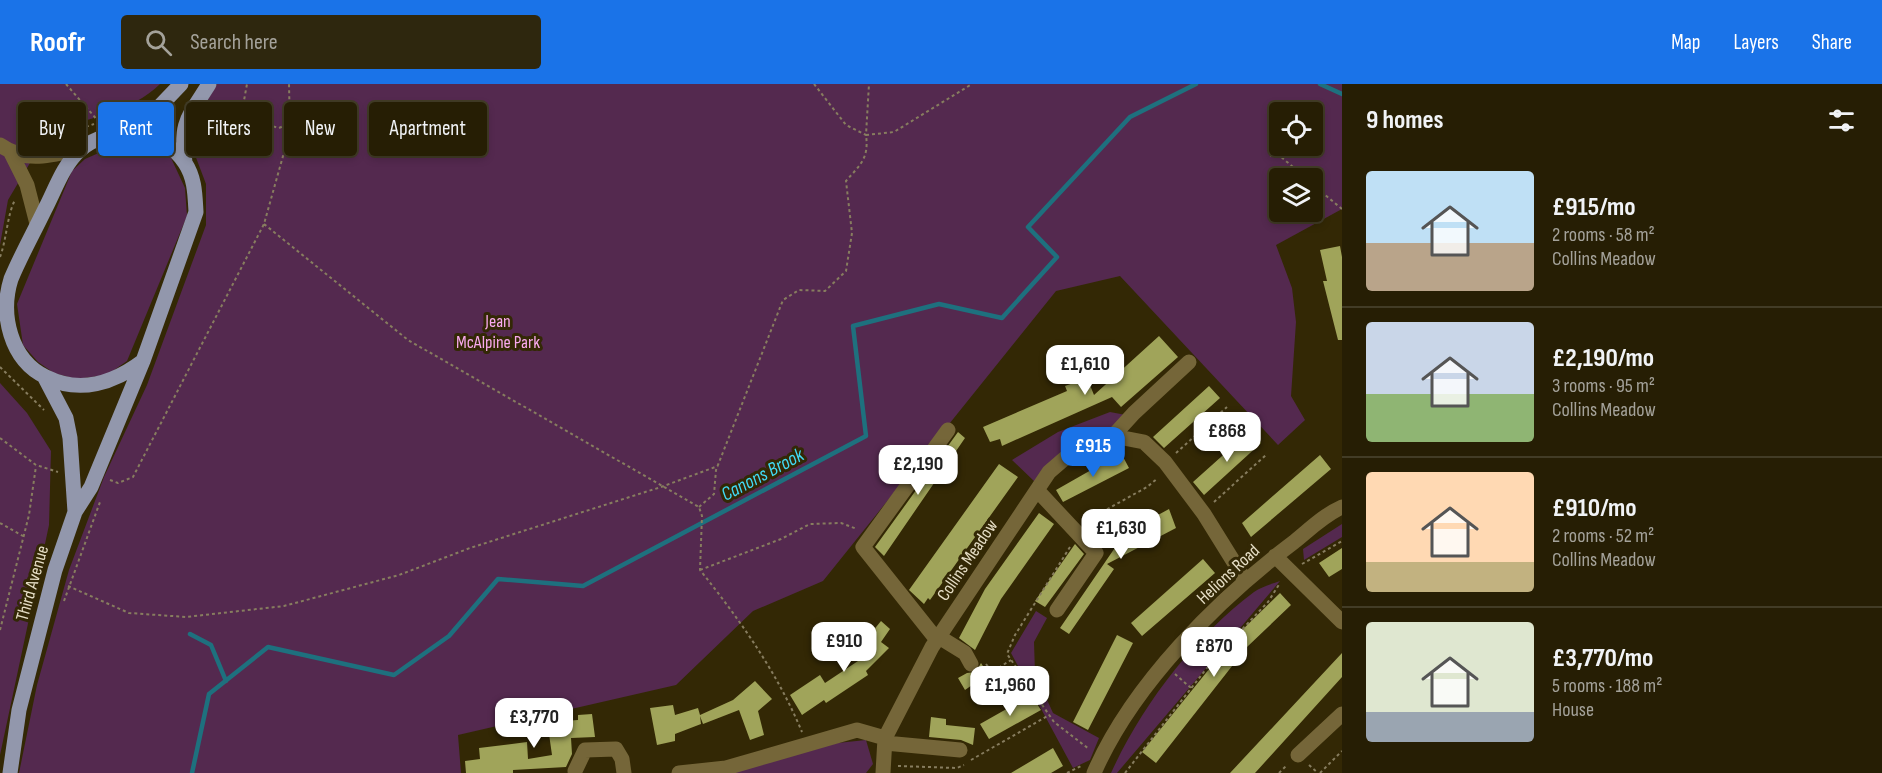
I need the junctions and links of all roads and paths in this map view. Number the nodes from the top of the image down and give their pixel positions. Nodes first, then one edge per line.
1 (66, 84) edge
2 (181, 84) edge
3 (209, 84) edge
4 (247, 84) edge
5 (289, 84) edge
6 (814, 84) edge
7 (868, 84) edge
8 (972, 84) edge
9 (82, 102) edge
10 (164, 102) edge
11 (244, 102) edge
12 (289, 102) edge
13 (86, 107) edge
14 (86, 127) edge
15 (866, 135) junction
16 (6, 149) edge
17 (284, 151) edge
18 (174, 153) edge
19 (76, 156) edge
20 (1280, 156) edge
21 (185, 163) junction
22 (1294, 168) edge
23 (1323, 193) edge
24 (17, 196) dead end
25 (1342, 209) edge
26 (264, 224) junction
27 (37, 225) junction
28 (2, 248) edge
29 (0, 256) edge
30 (5, 284) edge
31 (6, 343) edge
32 (143, 361) junction
33 (1189, 362) dead end
34 (0, 367) edge
35 (44, 376) junction
36 (1227, 407) dead end
37 (51, 417) dead end
38 (948, 430) dead end
39 (1113, 436) junction
40 (0, 438) edge
41 (1267, 454) dead end
42 (58, 461) dead end
43 (1165, 462) junction
44 (36, 465) junction
45 (718, 466) junction
46 (104, 477) dead end
47 (662, 488) junction
48 (1037, 490) junction
49 (100, 501) dead end
50 (699, 507) junction
51 (1342, 507) edge
52 (75, 512) junction
53 (1202, 512) junction
54 (0, 524) edge
55 (1076, 532) junction
56 (23, 536) junction
57 (1342, 541) edge
58 (866, 544) junction
59 (1275, 556) junction
60 (700, 570) junction
61 (1289, 570) junction
62 (1245, 580) junction
63 (68, 586) junction
64 (61, 609) dead end
65 (1057, 610) dead end
66 (1342, 622) edge
67 (0, 630) edge
68 (938, 638) junction
69 (1011, 660) junction
70 (971, 664) joint
71 (1172, 671) dead end
72 (1191, 688) junction
73 (1342, 714) edge
74 (885, 741) junction
75 (807, 743) junction
76 (960, 750) dead end
77 (1342, 750) edge
78 (1298, 754) dead end
79 (1101, 758) junction
80 (572, 772) edge
81 (10, 773) edge
82 (624, 773) edge
83 (679, 773) edge
84 (883, 773) edge
85 (1094, 773) edge
86 (1125, 773) edge
87 (1320, 773) edge

1 - 9 path
2 - 10 main road
3 - 21 main road
4 - 11 path
5 - 12 path
6 - 15 path
7 - 15 path
8 - 15 path
13 - 14 path
15 - 45 path
16 - 27 street
17 - 26 path
18 - 21 main road
19 - 27 main road
20 - 22 path
21 - 32 main road, Third Avenue
23 - 25 path
24 - 28 path
26 - 46 path
26 - 47 path
27 - 30 main road
28 - 29 path
30 - 31 main road
31 - 35 main road
32 - 35 main road
32 - 52 main road, Third Avenue
33 - 39 street
34 - 37 path
35 - 52 main road, Third Avenue
36 - 43 path
38 - 58 street
39 - 43 street, Collins Meadow
39 - 48 street, Collins Meadow
40 - 44 path
41 - 53 path
42 - 44 path
43 - 53 street, Collins Meadow
43 - 55 path
44 - 56 path
45 - 47 path
45 - 50 path
47 - 50 path
47 - 63 path
48 - 55 street
48 - 68 street, Collins Meadow
49 - 63 path
50 - 60 path
51 - 59 street, Helions Road
52 - 81 main road, Third Avenue
53 - 62 street, Collins Meadow
54 - 56 path
55 - 65 street
55 - 69 path
56 - 67 path
57 - 61 path
58 - 60 path
58 - 68 street
59 - 61 street
59 - 62 street, Helions Road
60 - 75 path
61 - 66 street
61 - 72 path
62 - 79 street, Helions Road
63 - 64 path
68 - 70 street
68 - 74 street, Collins Meadow
69 - 70 path
69 - 79 path
71 - 72 path
72 - 86 path
73 - 78 street
74 - 75 street
74 - 76 street
74 - 84 street, Collins Meadow
75 - 83 street
77 - 87 path
79 - 85 street, Helions Road
80 - 82 street

